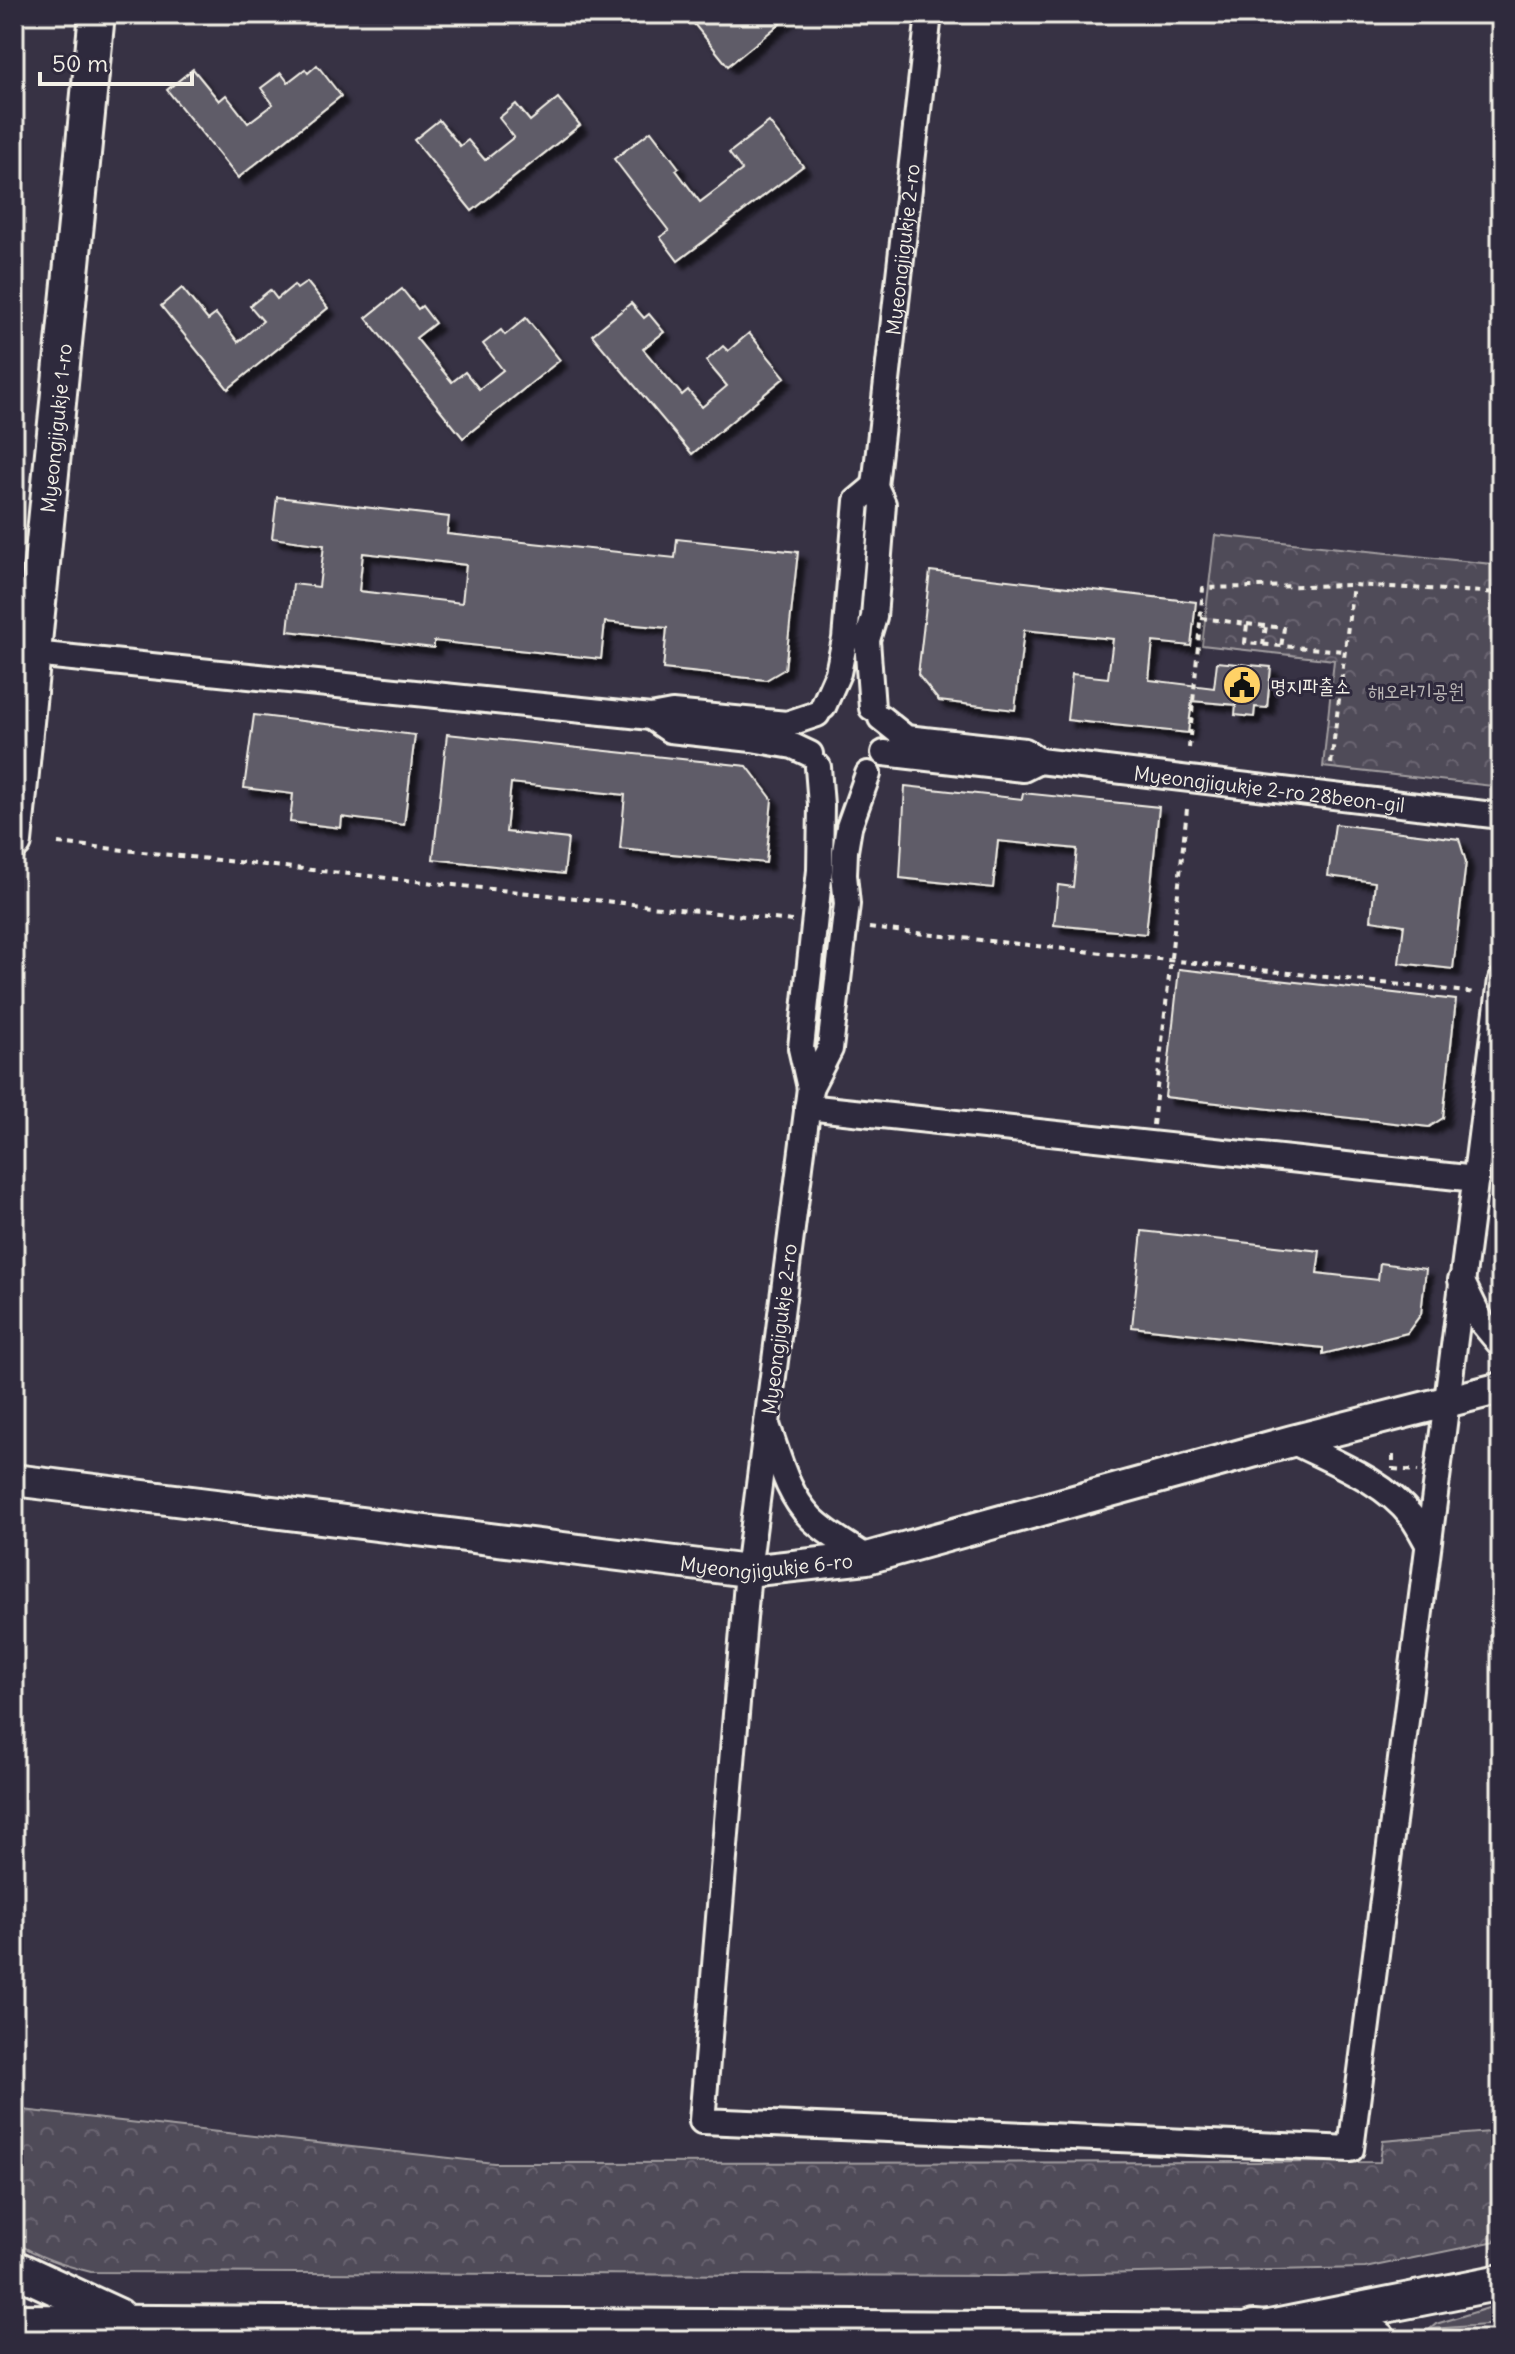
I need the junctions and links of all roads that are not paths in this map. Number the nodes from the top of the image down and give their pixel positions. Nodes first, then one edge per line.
1 (97, 14) edge
2 (929, 14) edge
3 (875, 486) junction
4 (24, 653) edge
5 (820, 711) junction
6 (876, 713) junction
7 (651, 717) junction
8 (884, 753) junction
9 (814, 760) junction
10 (1039, 761) junction
11 (868, 774) junction
12 (1501, 816) edge
13 (14, 842) edge
14 (1501, 980) edge
15 (808, 1097) junction
16 (1476, 1179) junction
17 (1461, 1280) junction
18 (1501, 1345) edge
19 (1501, 1388) edge
20 (1446, 1401) junction
21 (767, 1423) junction
22 (1292, 1441) junction
23 (14, 1480) edge
24 (1428, 1544) junction
25 (867, 1558) junction
26 (748, 1571) junction
27 (14, 2268) edge
28 (1501, 2282) edge
29 (14, 2322) edge
30 (129, 2322) junction
31 (600, 2328) junction
32 (1254, 2331) junction
33 (509, 2340) edge
34 (1375, 2340) edge

1 - 4 main road, Myeongjigukje 1-ro
2 - 3 street, Myeongjigukje 2-ro
3 - 5 street, Myeongjigukje 2-ro
3 - 6 street, Myeongjigukje 2-ro
4 - 7 street
4 - 13 main road, Myeongjigukje 1-ro
5 - 6 street
5 - 7 street
5 - 9 street
6 - 8 street
6 - 10 street, Myeongjigukje 2-ro 28beon-gil
7 - 9 street
8 - 10 street, Myeongjigukje 2-ro 28beon-gil
8 - 11 street
9 - 11 street
9 - 15 street, Myeongjigukje 2-ro
10 - 12 street, Myeongjigukje 2-ro 28beon-gil
11 - 15 street, Myeongjigukje 2-ro
14 - 16 street
15 - 16 street
15 - 21 street, Myeongjigukje 2-ro
16 - 17 street
17 - 18 street
17 - 20 street
19 - 20 street, Myeongjigukje 6-ro
20 - 22 street, Myeongjigukje 6-ro
20 - 24 street
21 - 25 street
21 - 26 street, Myeongjigukje 2-ro
22 - 24 street
22 - 25 street, Myeongjigukje 6-ro
23 - 26 street, Myeongjigukje 6-ro
24 - 26 street, Myeongjigukje 2-ro
25 - 26 street, Myeongjigukje 6-ro
27 - 30 main road
28 - 32 main road
29 - 30 main road
30 - 31 main road
31 - 32 main road
31 - 33 main road
32 - 34 highway

